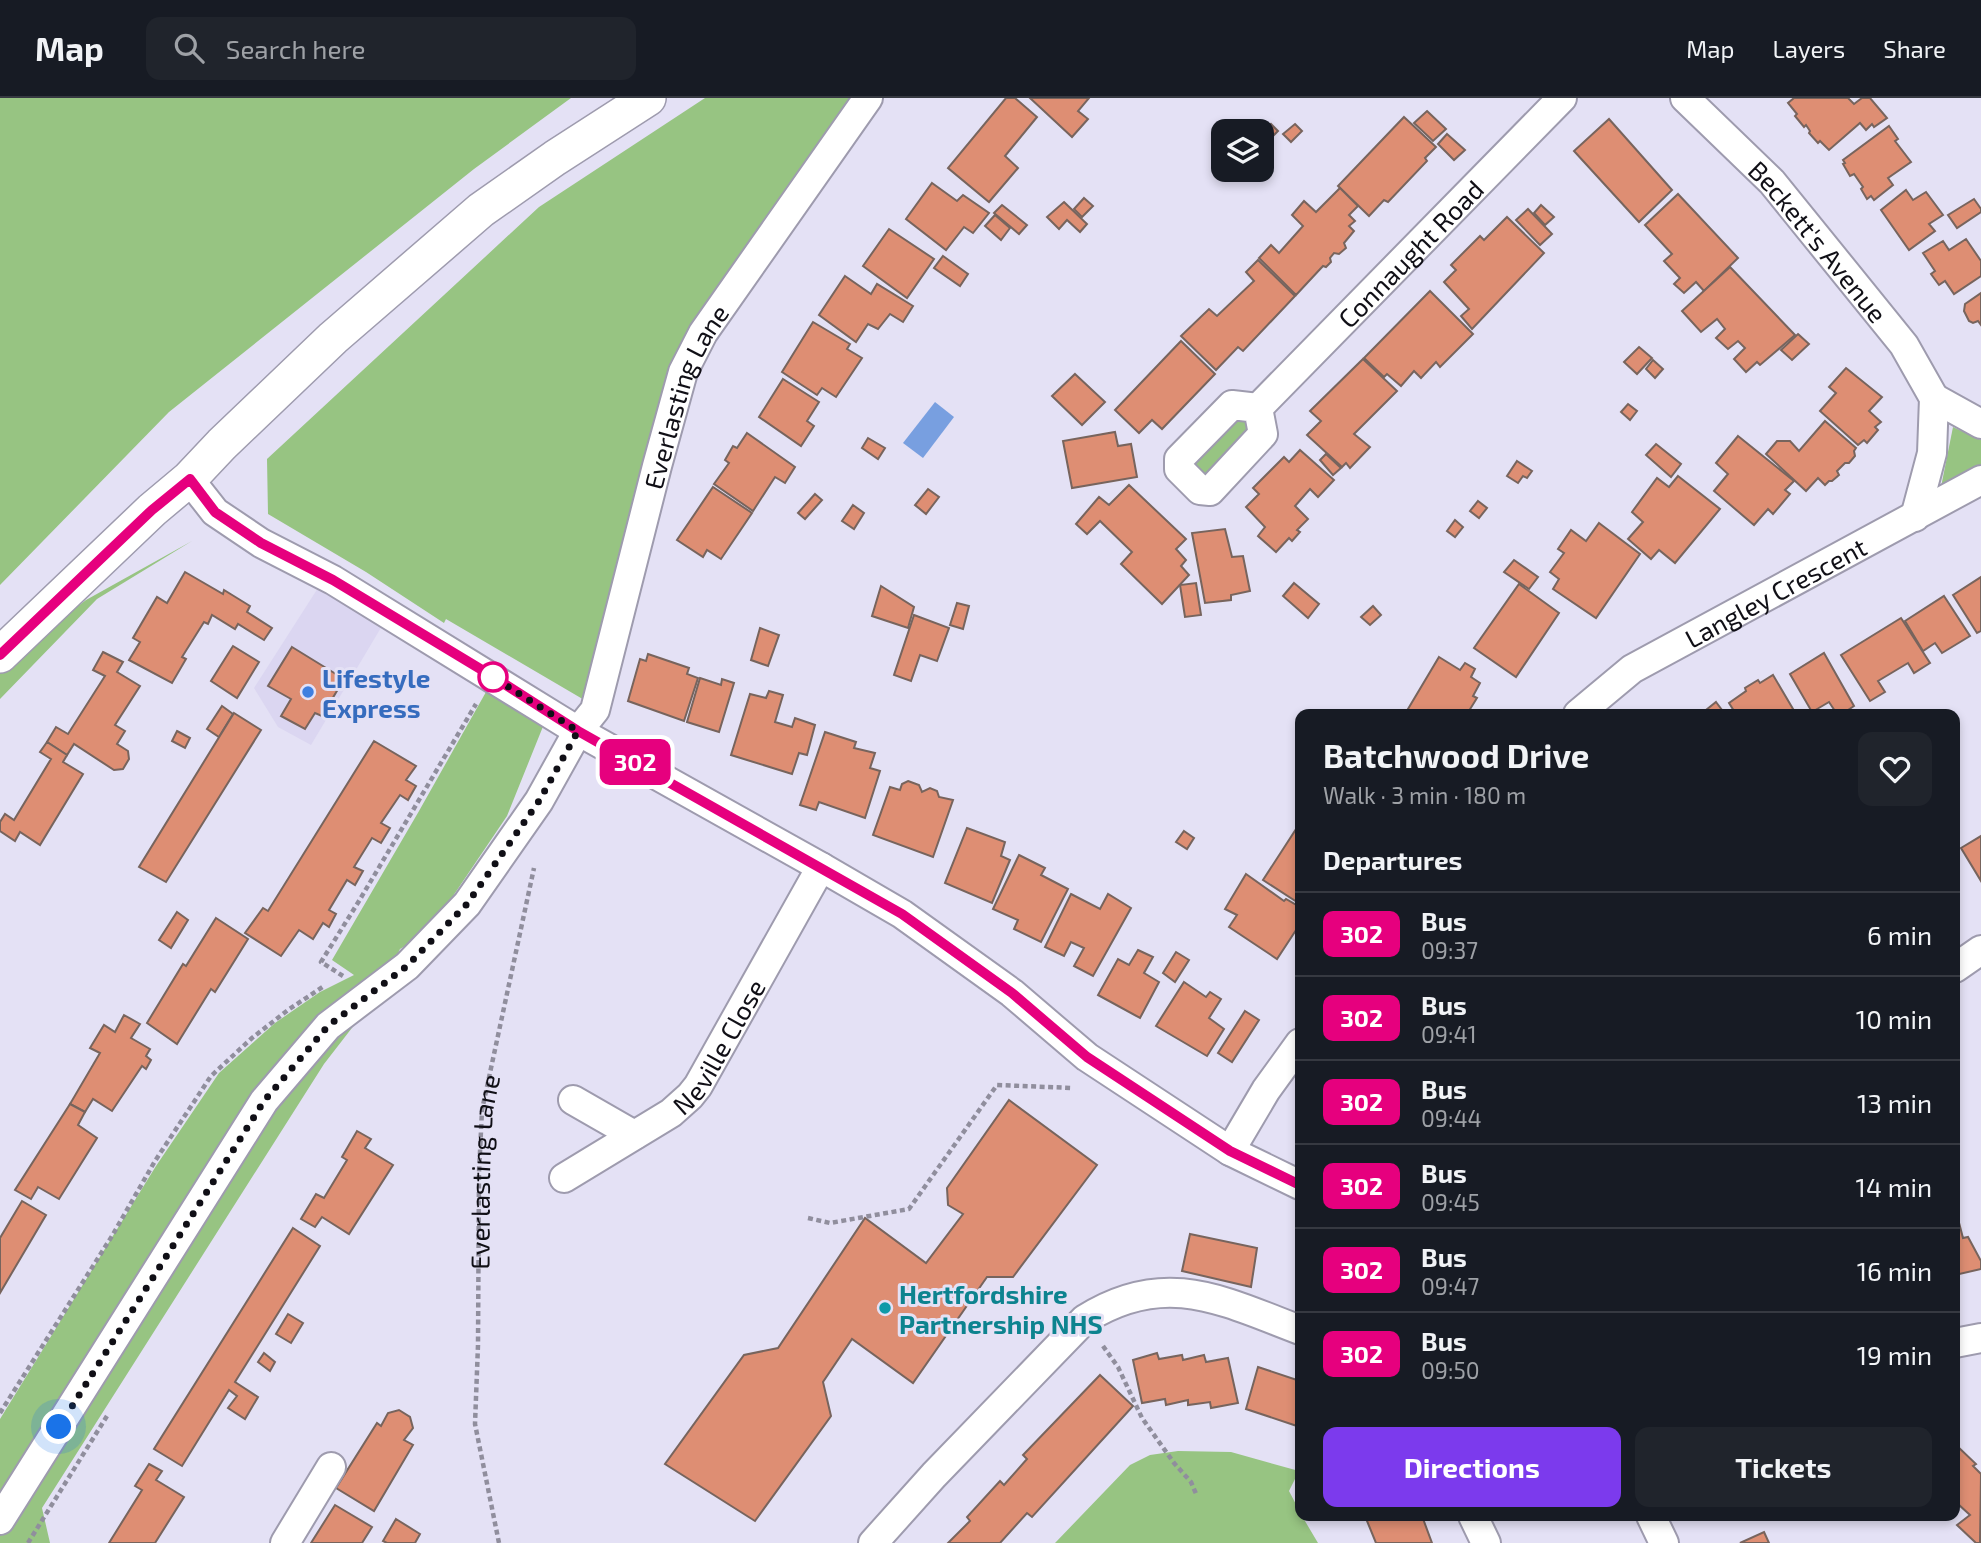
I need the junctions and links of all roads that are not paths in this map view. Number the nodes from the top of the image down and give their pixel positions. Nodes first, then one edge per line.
1 (648, 98) edge
2 (868, 98) edge
3 (1562, 98) edge
4 (1685, 98) edge
5 (1934, 398) junction
6 (1258, 408) dead end
7 (1981, 424) edge
8 (190, 479) junction
9 (1981, 480) edge
10 (1915, 517) junction
11 (0, 655) edge
12 (1584, 709) edge
13 (578, 731) junction
14 (821, 867) junction
15 (1981, 950) edge
16 (1960, 965) edge
17 (1295, 1050) edge
18 (573, 1100) dead end
19 (634, 1135) junction
20 (1230, 1151) junction
21 (564, 1178) dead end
22 (1295, 1183) edge
23 (1295, 1328) edge
24 (1981, 1338) edge
25 (1960, 1342) edge
26 (331, 1467) dead end
27 (0, 1520) edge
28 (1475, 1521) edge
29 (1653, 1521) edge
30 (285, 1543) edge
31 (873, 1543) edge
32 (1486, 1543) edge
33 (1664, 1543) edge

1 - 8 street
2 - 13 street, Everlasting Lane
3 - 6 street, Connaught Road
4 - 5 street, Beckett's Avenue
5 - 7 street
5 - 10 street
8 - 11 street
8 - 13 street
9 - 10 street, Langley Crescent
10 - 12 street, Langley Crescent
13 - 14 street
13 - 27 street, Everlasting Lane
14 - 19 street, Neville Close
14 - 20 street
15 - 16 street
17 - 20 street
18 - 19 street
19 - 21 street, Neville Close
20 - 22 street
23 - 31 street
24 - 25 street
26 - 30 street
28 - 32 street
29 - 33 street

